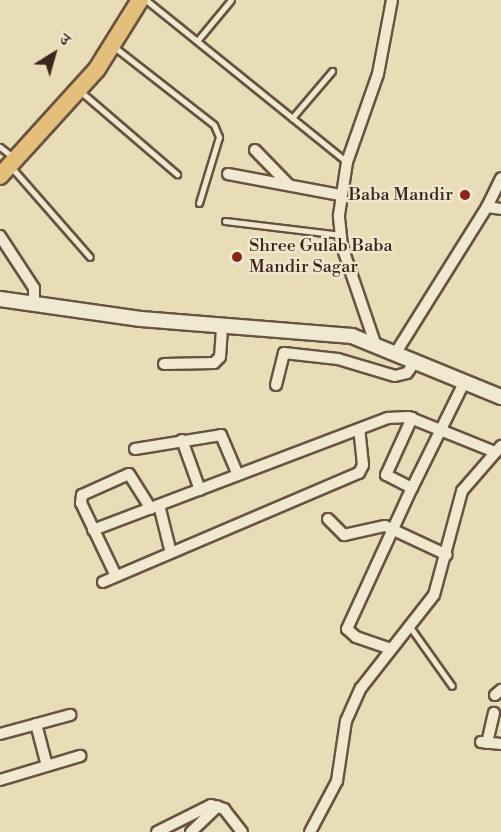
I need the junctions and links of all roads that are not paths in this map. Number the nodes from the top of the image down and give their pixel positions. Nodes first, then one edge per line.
1 (140, 0) edge
2 (146, 0) edge
3 (231, 0) edge
4 (392, 0) edge
5 (197, 41) junction
6 (112, 45) junction
7 (332, 71) dead end
8 (79, 90) junction
9 (292, 118) junction
10 (0, 147) edge
11 (255, 150) dead end
12 (347, 162) junction
13 (9, 168) edge
14 (177, 174) dead end
15 (228, 174) dead end
16 (501, 178) edge
17 (289, 186) junction
18 (340, 195) junction
19 (199, 203) dead end
20 (487, 207) junction
21 (501, 209) edge
22 (225, 221) dead end
23 (0, 236) edge
24 (341, 236) junction
25 (90, 257) dead end
26 (0, 299) edge
27 (34, 304) junction
28 (222, 325) junction
29 (376, 346) junction
30 (395, 354) junction
31 (415, 362) junction
32 (164, 364) dead end
33 (464, 383) junction
34 (276, 385) dead end
35 (501, 397) edge
36 (412, 418) junction
37 (359, 429) junction
38 (441, 430) junction
39 (182, 440) junction
40 (135, 449) dead end
41 (498, 449) edge
42 (238, 475) junction
43 (412, 488) junction
44 (200, 490) junction
45 (155, 507) junction
46 (328, 519) dead end
47 (393, 528) junction
48 (93, 530) junction
49 (171, 553) junction
50 (447, 555) junction
51 (116, 576) junction
52 (103, 582) dead end
53 (410, 627) junction
54 (391, 649) junction
55 (452, 686) dead end
56 (495, 713) dead end
57 (70, 715) dead end
58 (36, 724) junction
59 (0, 734) edge
60 (501, 744) edge
61 (80, 756) dead end
62 (47, 766) junction
63 (0, 780) edge
64 (218, 806) junction
65 (157, 832) edge
66 (192, 832) edge
67 (242, 832) edge
68 (310, 832) edge

1 - 6 main road
2 - 5 lane
3 - 5 lane
4 - 12 street
5 - 9 lane
6 - 8 main road
6 - 19 lane
7 - 9 lane
8 - 13 main road
8 - 14 lane
9 - 12 lane
10 - 13 lane
11 - 17 street
12 - 18 street
13 - 25 lane
15 - 17 street
16 - 20 street
17 - 18 street
18 - 24 street
20 - 21 street
20 - 30 street
22 - 24 lane
23 - 27 street
24 - 29 street
26 - 27 street
27 - 28 street
28 - 29 street
28 - 32 street
29 - 30 street
30 - 31 street
31 - 33 street
31 - 34 street
33 - 35 street
33 - 38 street
36 - 37 street
36 - 38 street
36 - 43 street
37 - 42 street
37 - 49 street
38 - 41 street
38 - 43 street
39 - 40 street
39 - 42 street
39 - 44 street
41 - 50 street
42 - 44 street
43 - 47 street
44 - 45 street
45 - 48 street
45 - 48 street
45 - 49 street
46 - 47 street
47 - 50 street
47 - 54 street
48 - 51 street
49 - 51 street
50 - 53 street
51 - 52 street
53 - 54 street
53 - 55 lane
54 - 68 street
56 - 60 street
57 - 58 street
58 - 59 street
58 - 62 street
61 - 62 street
62 - 63 street
64 - 65 street
64 - 66 street
64 - 67 street

